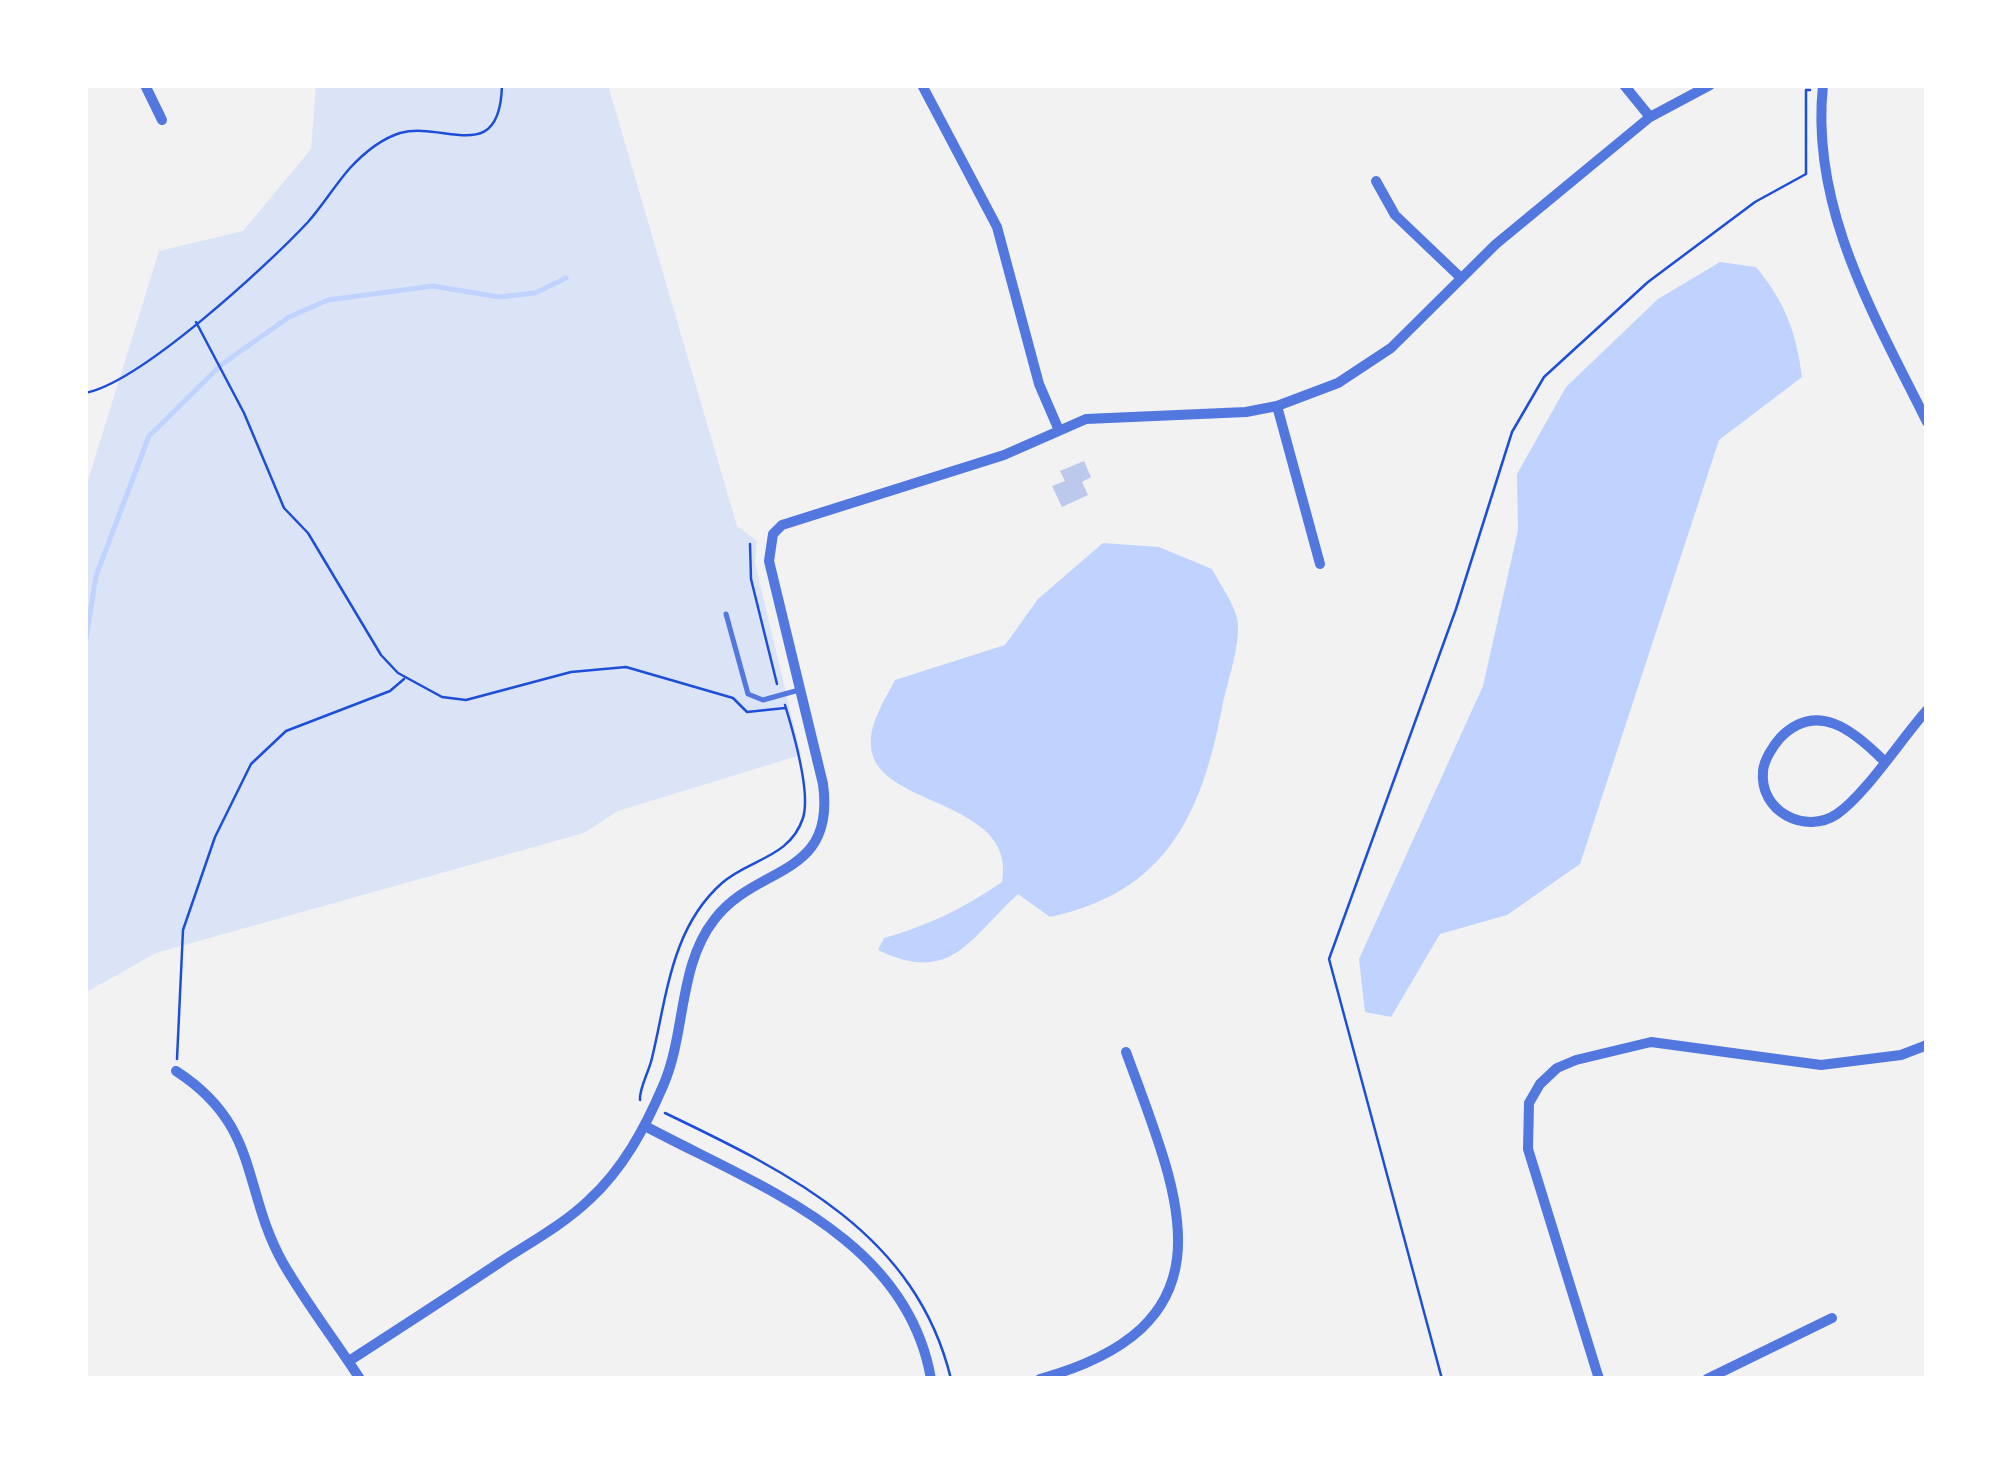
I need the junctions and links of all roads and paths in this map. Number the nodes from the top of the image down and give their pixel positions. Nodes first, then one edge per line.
1 (146, 85) edge
2 (502, 85) edge
3 (922, 85) edge
4 (1624, 85) edge
5 (1710, 85) edge
6 (1823, 85) edge
7 (1650, 117) junction
8 (162, 120) dead end
9 (1806, 174) dead end
10 (1376, 181) dead end
11 (1461, 278) junction
12 (196, 322) junction
13 (85, 393) edge
14 (1277, 406) junction
15 (1927, 422) edge
16 (1058, 428) junction
17 (750, 544) dead end
18 (1320, 564) dead end
19 (726, 614) dead end
20 (405, 678) junction
21 (799, 690) junction
22 (780, 695) junction
23 (787, 708) junction
24 (1927, 710) edge
25 (1883, 760) junction
26 (1927, 1046) edge
27 (1126, 1052) dead end
28 (176, 1071) joint
29 (654, 1107) junction
30 (645, 1126) junction
31 (1832, 1318) dead end
32 (349, 1361) junction
33 (360, 1379) edge
34 (931, 1379) edge
35 (951, 1379) edge
36 (1040, 1379) edge
37 (1442, 1379) edge
38 (1599, 1379) edge
39 (1706, 1379) edge

1 - 8 street
2 - 12 path
3 - 16 street
4 - 7 street
5 - 7 street
6 - 15 street
7 - 11 street
9 - 37 path
10 - 11 street
11 - 14 street
12 - 13 path
12 - 20 path
14 - 16 street
14 - 18 street
16 - 21 street
17 - 22 path
19 - 22 lane
20 - 23 path
20 - 28 path
21 - 22 lane
21 - 29 street
22 - 23 path
23 - 29 path
24 - 25 street
25 - 25 street
26 - 38 street
27 - 36 street
28 - 32 street
29 - 30 street
29 - 35 path
30 - 32 street
30 - 34 street
31 - 39 street
32 - 33 street

